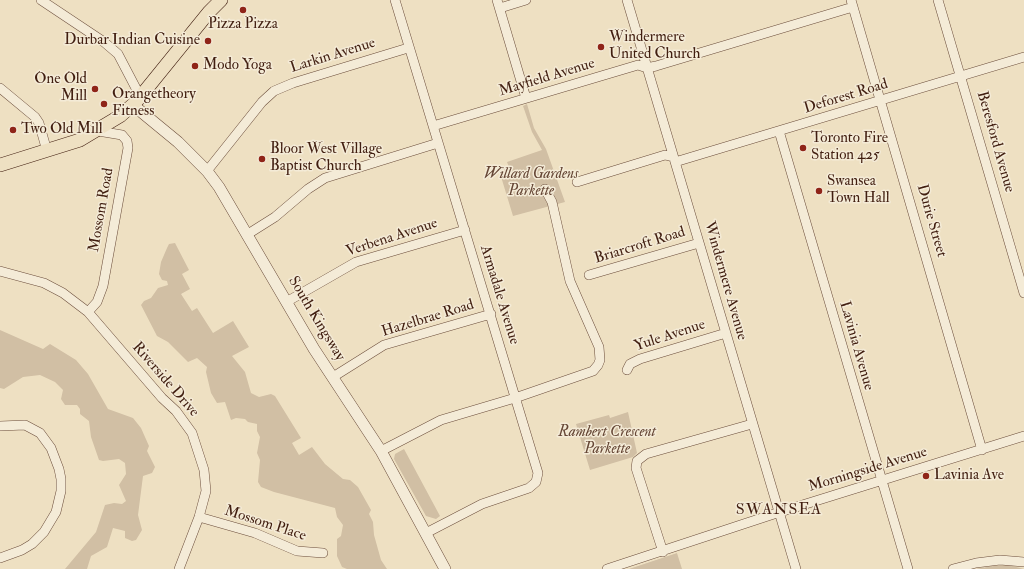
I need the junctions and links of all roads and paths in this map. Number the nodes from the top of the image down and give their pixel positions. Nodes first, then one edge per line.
1 (41, 0) edge
2 (221, 0) edge
3 (395, 0) edge
4 (526, 0) edge
5 (627, 0) edge
6 (938, 0) edge
7 (852, 3) edge
8 (499, 4) edge
9 (408, 48) junction
10 (1024, 57) edge
11 (647, 68) junction
12 (961, 76) junction
13 (0, 88) edge
14 (526, 98) junction
15 (136, 101) junction
16 (881, 101) junction
17 (433, 126) junction
18 (98, 131) junction
19 (779, 131) junction
20 (438, 143) junction
21 (47, 151) junction
22 (674, 159) junction
23 (0, 165) edge
24 (207, 171) junction
25 (577, 182) dead end
26 (545, 189) dead end
27 (465, 230) junction
28 (248, 234) junction
29 (699, 243) junction
30 (0, 271) edge
31 (589, 275) dead end
32 (1024, 293) edge
33 (288, 301) junction
34 (88, 312) junction
35 (491, 314) junction
36 (726, 333) junction
37 (627, 370) dead end
38 (333, 377) junction
39 (515, 398) junction
40 (752, 424) junction
41 (0, 426) edge
42 (1024, 436) edge
43 (982, 450) junction
44 (381, 451) junction
45 (881, 480) junction
46 (780, 512) junction
47 (199, 517) junction
48 (426, 533) junction
49 (663, 552) junction
50 (324, 554) dead end
51 (0, 558) edge
52 (1024, 562) edge
53 (179, 569) edge
54 (445, 569) edge
55 (607, 569) edge
56 (796, 569) edge
57 (908, 569) edge
58 (953, 569) edge

1 - 15 street
2 - 15 main road
3 - 9 street, Armadale Avenue
4 - 8 street
5 - 11 street, Windermere Avenue
6 - 12 street, Beresford Avenue
7 - 11 street, Mayfield Avenue
7 - 16 street, Durie Street
8 - 14 street
9 - 17 street, Armadale Avenue
9 - 24 street, Larkin Avenue
10 - 12 street, Deforest Road
11 - 14 street, Mayfield Avenue
11 - 22 street, Windermere Avenue
12 - 16 street, Deforest Road
12 - 32 street, Beresford Avenue
13 - 21 street
14 - 17 street, Mayfield Avenue
15 - 18 main road
15 - 24 street, South Kingsway
16 - 19 street, Deforest Road
16 - 43 street, Durie Street
17 - 20 street, Armadale Avenue
18 - 21 main road
18 - 34 street, Mossom Road
19 - 22 street, Deforest Road
19 - 45 street, Lavinia Avenue
20 - 27 street, Armadale Avenue
20 - 28 street
21 - 23 main road
22 - 25 street, Deforest Road
22 - 29 street, Windermere Avenue
24 - 28 street, South Kingsway
26 - 39 street
27 - 33 street, Verbena Avenue
27 - 35 street, Armadale Avenue
28 - 33 street, South Kingsway
29 - 31 street, Briarcroft Road
29 - 36 street, Windermere Avenue
30 - 34 street, Riverside Drive
33 - 38 street, South Kingsway
34 - 47 street, Riverside Drive
35 - 38 street, Hazelbrae Road
35 - 39 street, Armadale Avenue
36 - 37 street, Yule Avenue
36 - 40 street, Windermere Avenue
38 - 44 street, South Kingsway
39 - 44 street
39 - 48 street, Armadale Avenue
40 - 46 street, Windermere Avenue
40 - 49 street
41 - 51 street
42 - 43 street, Morningside Avenue
43 - 45 street, Morningside Avenue
44 - 48 street, South Kingsway
45 - 46 street, Morningside Avenue
45 - 57 street, Lavinia Avenue
46 - 49 street, Morningside Avenue
46 - 56 street, Windermere Avenue
47 - 50 street, Mossom Place
47 - 53 street, Riverside Drive
48 - 54 street, South Kingsway
49 - 55 street, Morningside Avenue
52 - 58 street

